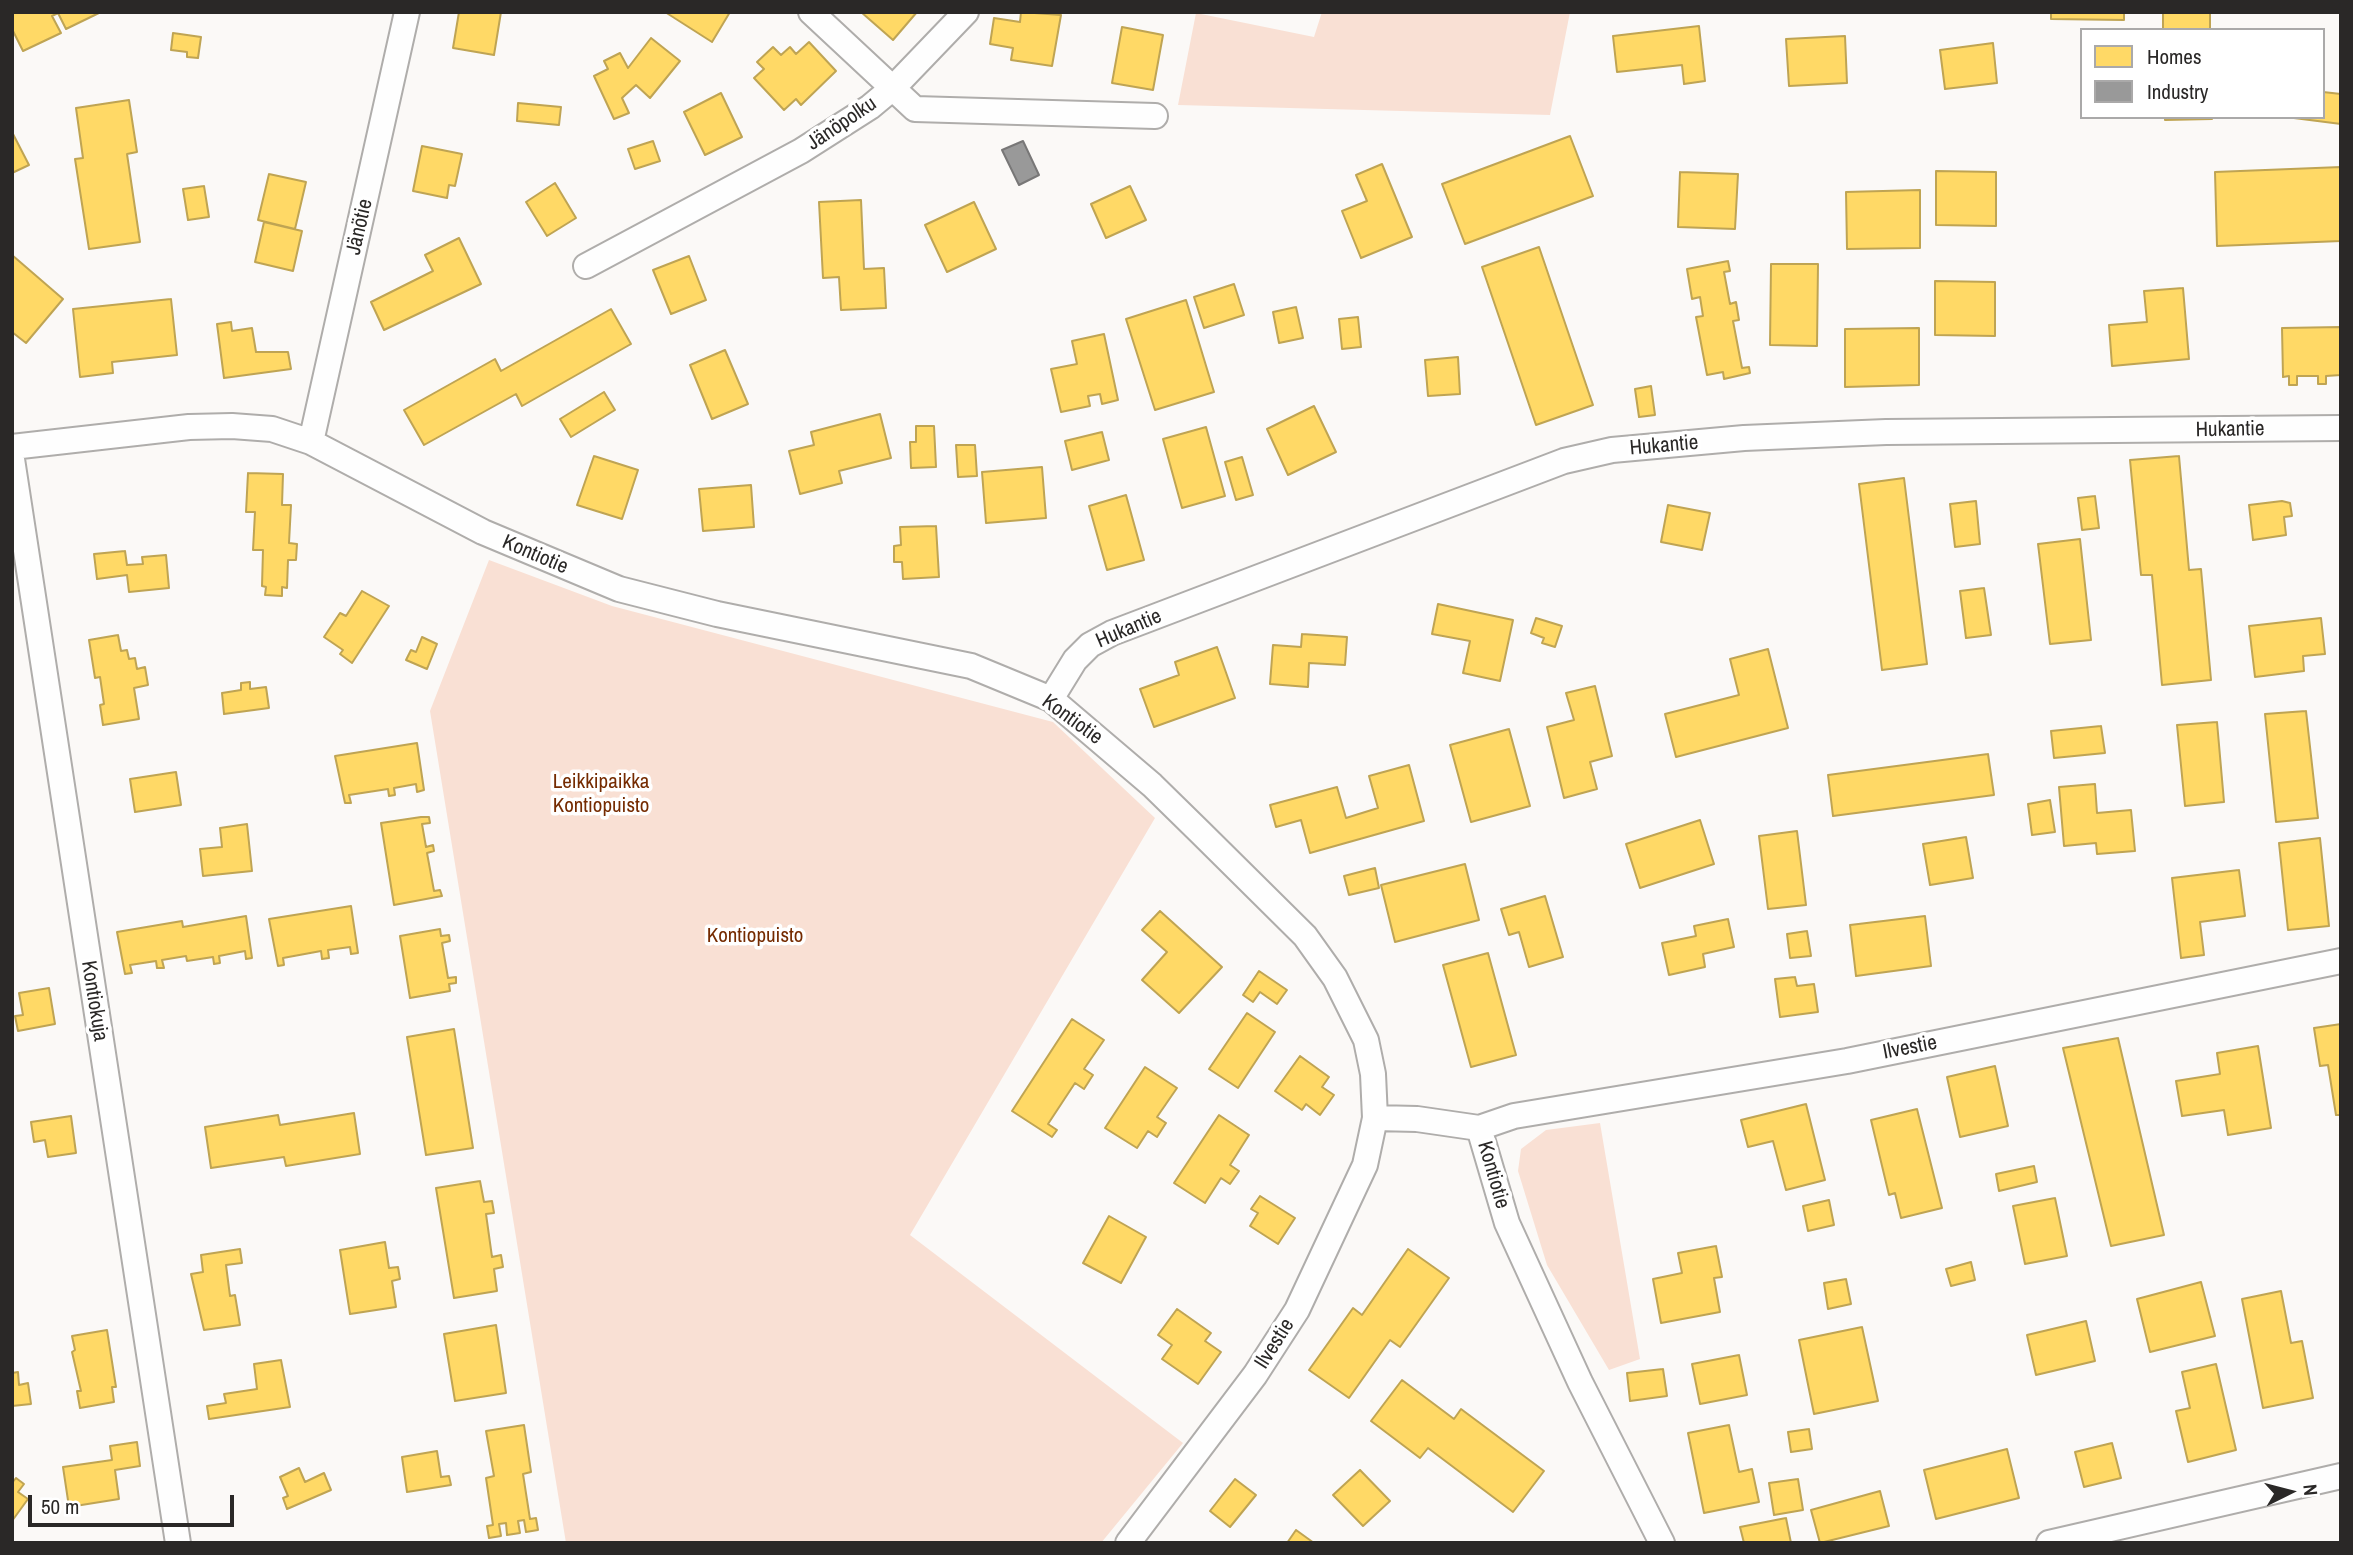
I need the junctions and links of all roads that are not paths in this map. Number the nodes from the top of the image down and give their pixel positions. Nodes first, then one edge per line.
1 (407, 12) edge
2 (811, 12) edge
3 (966, 12) edge
4 (894, 87) junction
5 (1155, 116) dead end
6 (586, 266) dead end
7 (2341, 428) edge
8 (311, 442) junction
9 (12, 447) edge
10 (12, 459) edge
11 (1051, 699) junction
12 (2341, 961) edge
13 (1375, 1118) junction
14 (1479, 1128) junction
15 (2341, 1476) edge
16 (178, 1543) edge
17 (1128, 1543) edge
18 (1662, 1543) edge
19 (2049, 1543) edge

1 - 8 street, Jänötie
2 - 4 street
3 - 4 street
4 - 5 street, Jänöpolku
4 - 6 street, Jänöpolku
7 - 11 street, Hukantie
8 - 9 street, Kontiotie
8 - 11 street, Kontiotie
10 - 16 street, Kontiokuja
11 - 13 street, Kontiotie
12 - 14 street, Ilvestie
13 - 14 street, Kontiotie
13 - 17 street, Ilvestie
14 - 18 street, Kontiotie
15 - 19 street

